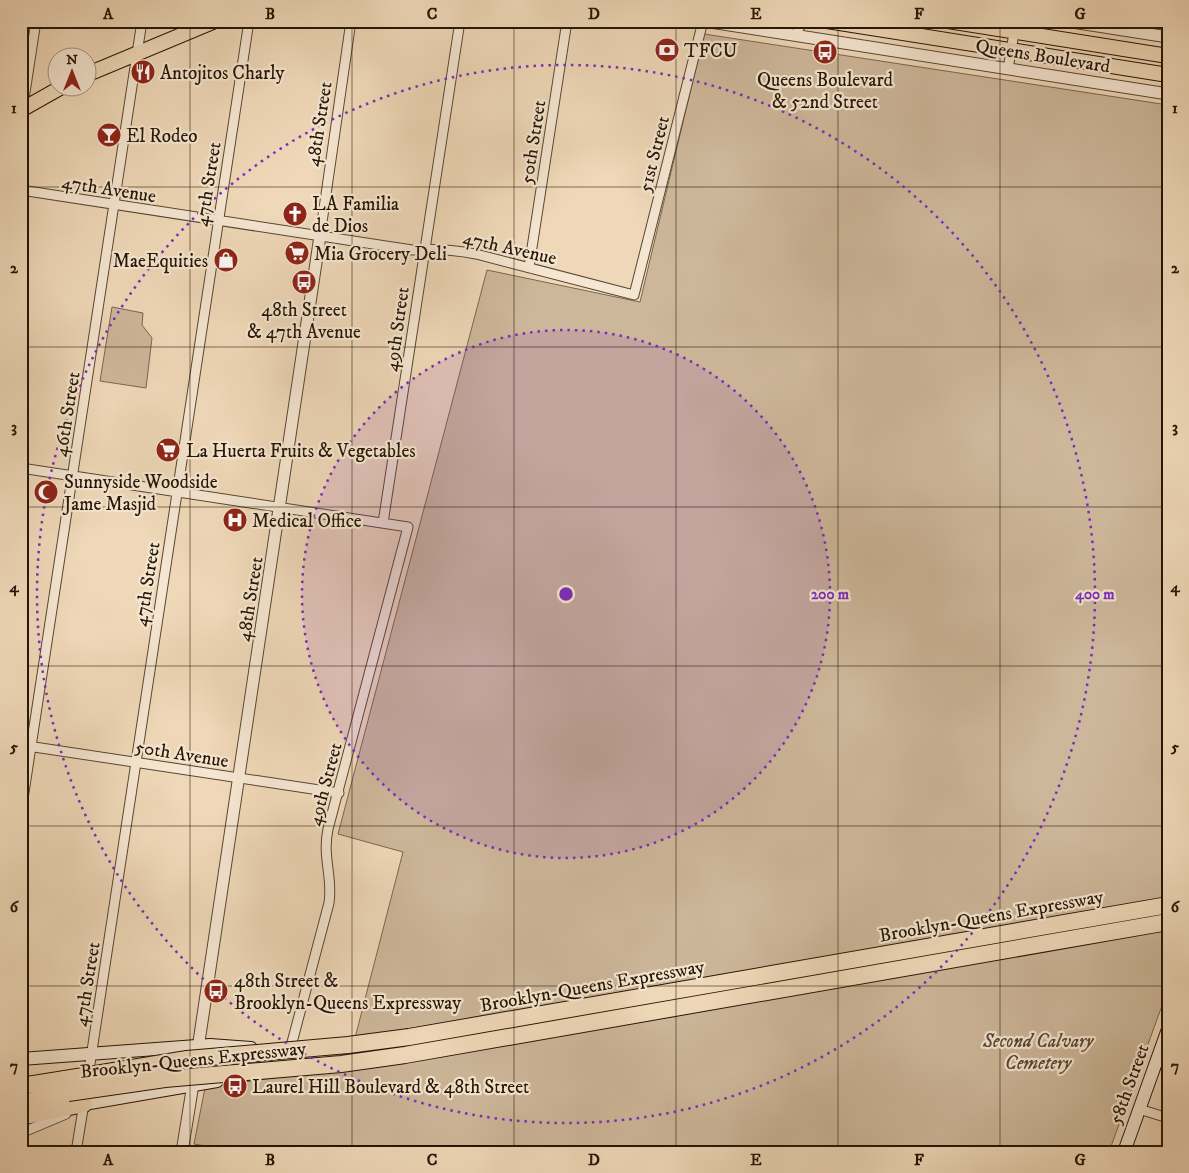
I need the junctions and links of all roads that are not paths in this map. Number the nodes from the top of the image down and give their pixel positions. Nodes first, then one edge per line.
1 (36, 21) edge
2 (142, 21) edge
3 (215, 21) edge
4 (249, 21) edge
5 (351, 21) edge
6 (460, 21) edge
7 (567, 21) edge
8 (704, 21) edge
9 (802, 21) edge
10 (827, 21) edge
11 (948, 21) edge
12 (1066, 21) edge
13 (1117, 25) edge
14 (1016, 27) edge
15 (796, 35) junction
16 (1168, 37) edge
17 (1012, 51) junction
18 (138, 52) junction
19 (1168, 56) edge
20 (98, 70) edge
21 (1008, 70) junction
22 (1168, 75) edge
23 (1168, 94) edge
24 (48, 96) edge
25 (22, 112) edge
26 (21, 190) edge
27 (114, 205) junction
28 (218, 221) junction
29 (320, 236) junction
30 (424, 249) junction
31 (529, 267) junction
32 (634, 295) joint
33 (21, 468) edge
34 (72, 476) junction
35 (177, 492) junction
36 (280, 508) junction
37 (383, 523) junction
38 (21, 745) edge
39 (31, 746) junction
40 (136, 762) junction
41 (239, 778) junction
42 (338, 793) junction
43 (21, 812) edge
44 (1168, 905) edge
45 (1168, 913) edge
46 (1168, 922) edge
47 (1168, 1029) edge
48 (198, 1046) junction
49 (290, 1050) junction
50 (356, 1052) junction
51 (92, 1054) junction
52 (21, 1058) edge
53 (21, 1077) edge
54 (66, 1081) junction
55 (193, 1085) junction
56 (21, 1086) edge
57 (21, 1103) edge
58 (84, 1104) junction
59 (1139, 1109) junction
60 (21, 1117) edge
61 (1168, 1118) edge
62 (21, 1133) edge
63 (76, 1152) edge
64 (182, 1152) edge
65 (1124, 1152) edge

1 - 25 street
2 - 18 street, 46th Street
3 - 18 main road
4 - 28 street, 47th Street
5 - 29 street, 48th Street
6 - 30 street, 49th Street
7 - 31 street, 50th Street
8 - 15 street, Queens Boulevard
8 - 32 street, 51st Street
9 - 15 street
10 - 17 main road, Queens Boulevard
11 - 14 main road, Queens Boulevard
12 - 13 street, Queens Boulevard
13 - 16 street, Queens Boulevard
14 - 17 street
14 - 19 main road, Queens Boulevard
15 - 21 street, Queens Boulevard
17 - 21 street
17 - 22 main road, Queens Boulevard
18 - 20 main road
18 - 27 street, 46th Street
21 - 23 street, Queens Boulevard
24 - 25 main road
26 - 27 street, 47th Avenue
27 - 28 street, 47th Avenue
27 - 34 street, 46th Street
28 - 29 street, 47th Avenue
28 - 35 street, 47th Street
29 - 30 street, 47th Avenue
29 - 36 street, 48th Street
30 - 31 street, 47th Avenue
30 - 37 street, 49th Street
31 - 32 street, 47th Avenue
33 - 34 street
34 - 35 street
34 - 39 street, 46th Street
35 - 36 street
35 - 40 street, 47th Street
36 - 37 street
36 - 41 street, 48th Street
37 - 42 street, 49th Street
38 - 39 street, 50th Avenue
39 - 40 street, 50th Avenue
39 - 43 street, 46th Street
40 - 41 street, 50th Avenue
40 - 51 street, 47th Street
41 - 42 street, 50th Avenue
41 - 48 street, 48th Street
42 - 49 street, 49th Street
44 - 54 highway, Brooklyn-Queens Expressway, bridge
45 - 50 main road
46 - 54 highway, Brooklyn-Queens Expressway, bridge
47 - 59 main road, 58th Street
48 - 49 main road, Brooklyn-Queens Expressway
48 - 51 main road, Brooklyn-Queens Expressway
48 - 55 street, 48th Street
49 - 50 main road, Brooklyn-Queens Expressway
50 - 55 main road
51 - 52 main road, Brooklyn-Queens Expressway
51 - 58 street, 47th Street
53 - 54 highway
54 - 56 highway, Brooklyn-Queens Expressway
54 - 57 highway, Brooklyn-Queens Expressway
55 - 58 main road
55 - 64 street, 48th Street
58 - 60 highway
58 - 62 street
58 - 63 street, 47th Street
59 - 61 street
59 - 65 main road, 58th Street

